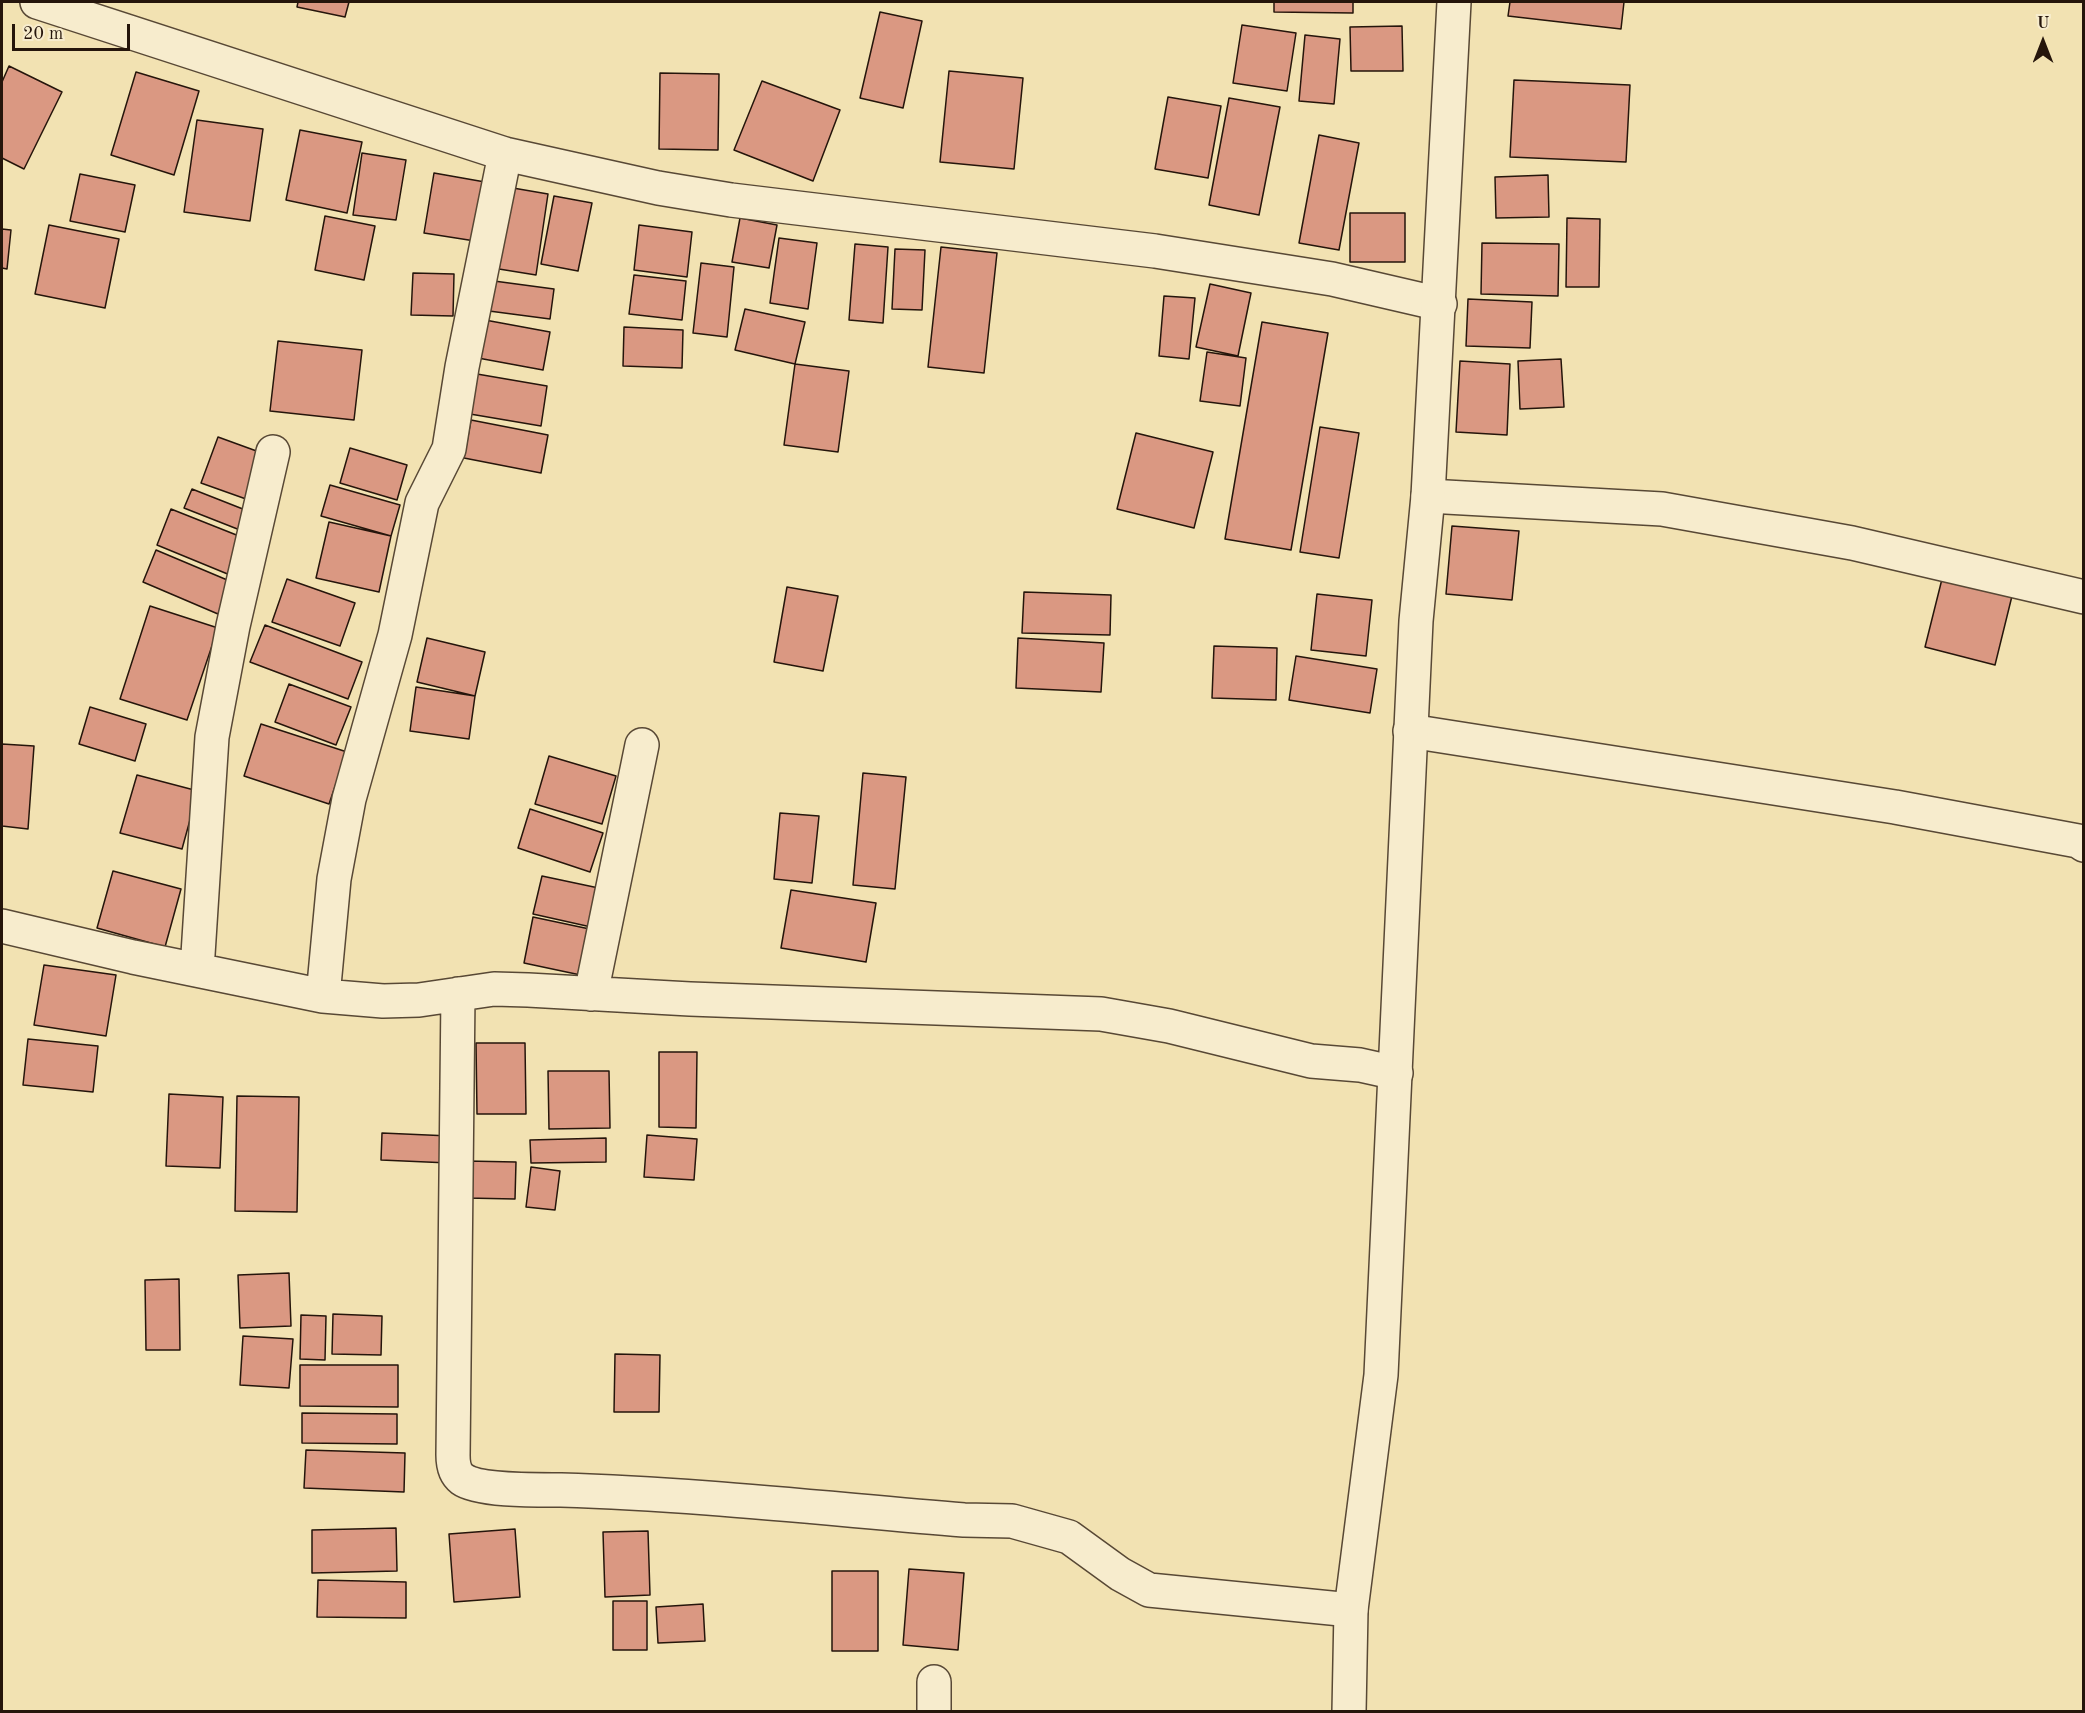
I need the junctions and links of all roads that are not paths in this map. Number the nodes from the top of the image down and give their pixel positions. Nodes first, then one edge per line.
1 (38, 2) edge
2 (1454, 2) edge
3 (505, 154) junction
4 (1440, 304) junction
5 (273, 452) dead end
6 (1428, 496) junction
7 (2084, 597) edge
8 (1410, 731) junction
9 (642, 745) dead end
10 (2084, 845) edge
11 (2, 926) edge
12 (197, 970) junction
13 (458, 994) junction
14 (591, 994) junction
15 (323, 996) junction
16 (1396, 1073) junction
17 (1351, 1610) junction
18 (1349, 1712) edge

1 - 3 street
2 - 4 street
3 - 4 street
3 - 15 street
4 - 6 street
5 - 12 street
6 - 7 street
6 - 8 street
8 - 10 street
8 - 16 street
9 - 14 street
11 - 12 street
12 - 15 street
13 - 14 street
13 - 15 street
13 - 17 street
14 - 16 street
16 - 17 street
17 - 18 street

